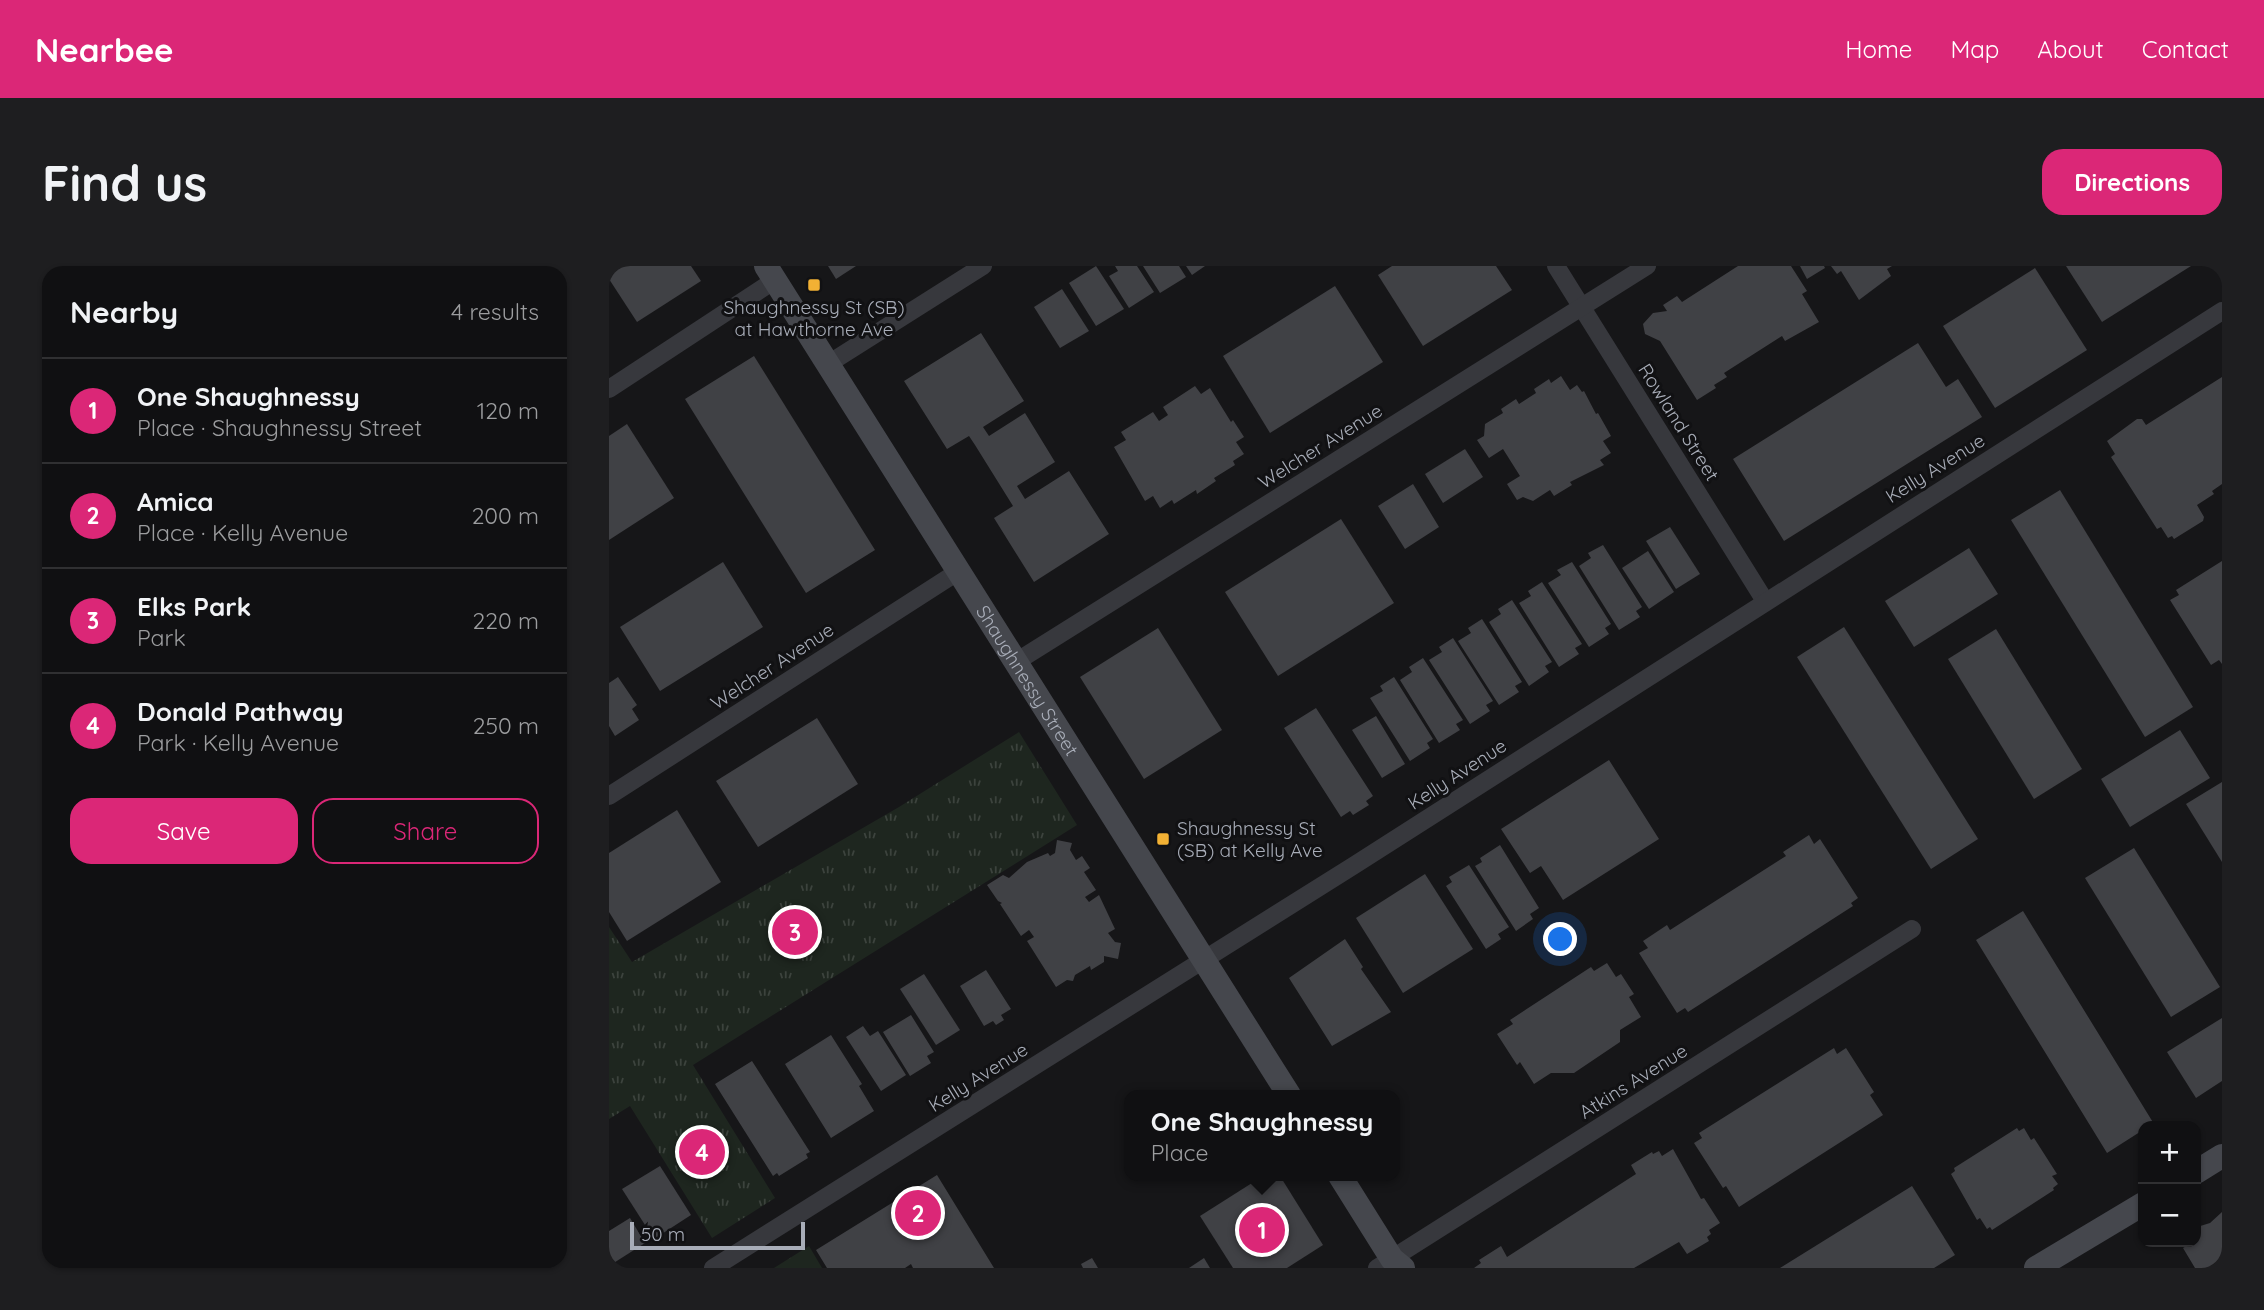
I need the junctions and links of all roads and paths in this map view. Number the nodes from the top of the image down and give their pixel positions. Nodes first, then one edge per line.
1 (983, 266) edge
2 (1556, 266) edge
3 (1647, 266) edge
4 (771, 273) edge
5 (1582, 307) junction
6 (2222, 311) edge
7 (828, 364) junction
8 (609, 389) edge
9 (959, 571) junction
10 (1765, 601) junction
11 (1016, 662) junction
12 (609, 796) edge
13 (1912, 929) dead end
14 (1203, 960) junction
15 (1286, 1090) edge
16 (2222, 1156) edge
17 (2201, 1169) edge
18 (1343, 1181) edge
19 (2138, 1207) edge
20 (2050, 1264) edge
21 (1392, 1266) edge
22 (713, 1268) edge

1 - 7 street
2 - 5 street, Rowland Street
3 - 5 street, Welcher Avenue
4 - 7 main road, Shaughnessy Street
4 - 8 street
5 - 10 street, Rowland Street
5 - 11 street, Welcher Avenue
6 - 10 street, Kelly Avenue
7 - 9 main road, Shaughnessy Street
9 - 11 main road, Shaughnessy Street
9 - 12 street, Welcher Avenue
10 - 14 street, Kelly Avenue
11 - 14 main road, Shaughnessy Street
13 - 21 street, Atkins Avenue
14 - 15 main road, Shaughnessy Street
14 - 22 street, Kelly Avenue
16 - 17 main road
18 - 21 main road
19 - 20 main road

